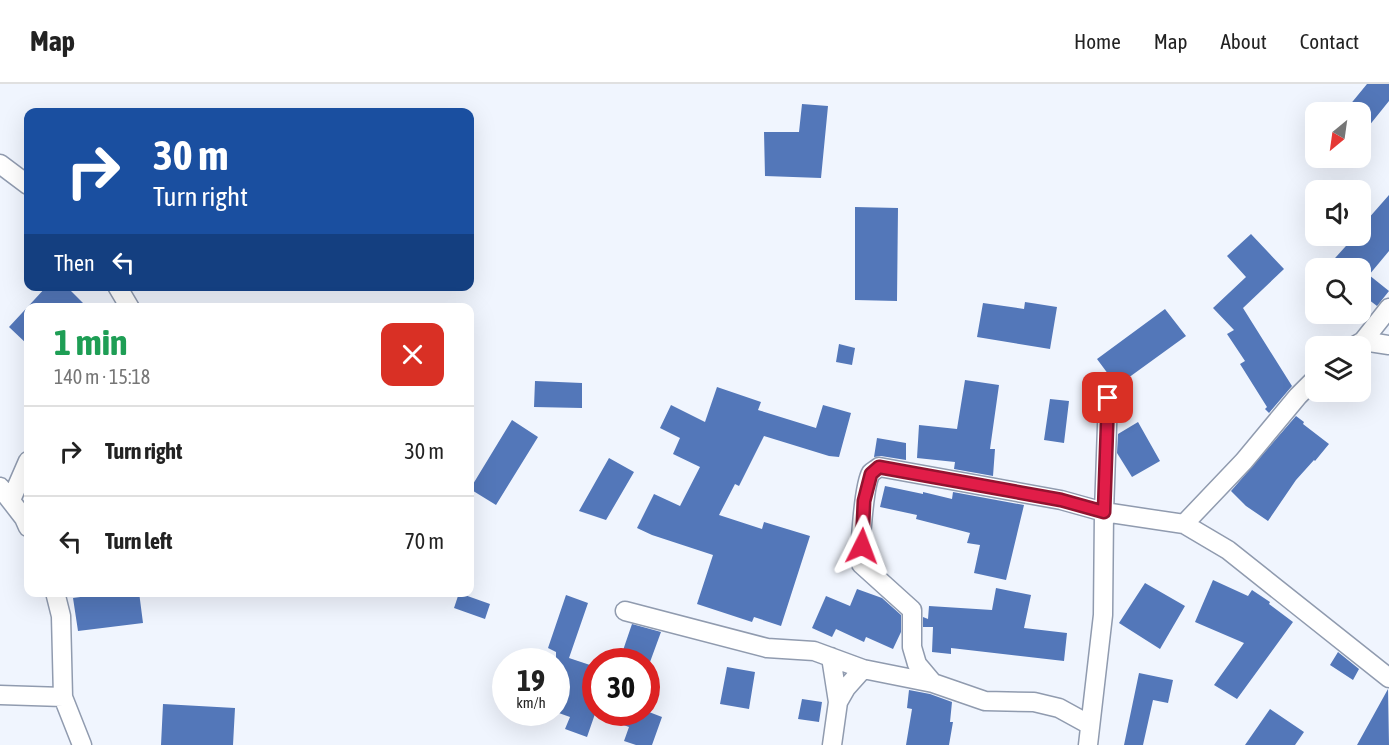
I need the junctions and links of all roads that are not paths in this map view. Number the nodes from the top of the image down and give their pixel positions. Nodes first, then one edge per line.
1 (0, 164) edge
2 (24, 182) edge
3 (1389, 308) edge
4 (1365, 336) edge
5 (1371, 344) edge
6 (1389, 345) edge
7 (1305, 389) edge
8 (1108, 398) dead end
9 (24, 467) edge
10 (6, 493) edge
11 (1104, 512) junction
12 (24, 518) edge
13 (1184, 524) junction
14 (56, 597) edge
15 (625, 611) dead end
16 (831, 657) junction
17 (863, 669) junction
18 (1389, 678) edge
19 (933, 682) junction
20 (0, 695) edge
21 (63, 697) junction
22 (838, 702) junction
23 (1090, 725) junction
24 (82, 745) edge
25 (832, 745) edge
26 (1088, 745) edge

1 - 2 street
3 - 4 street
5 - 6 street
7 - 13 street
8 - 11 street
9 - 10 street
10 - 12 street
11 - 13 street
11 - 19 street
11 - 23 street
13 - 18 street
14 - 21 street
15 - 16 street
16 - 17 street
16 - 22 street
17 - 19 street
17 - 22 street
19 - 23 street
20 - 21 street
21 - 24 street
22 - 25 street
23 - 26 street

